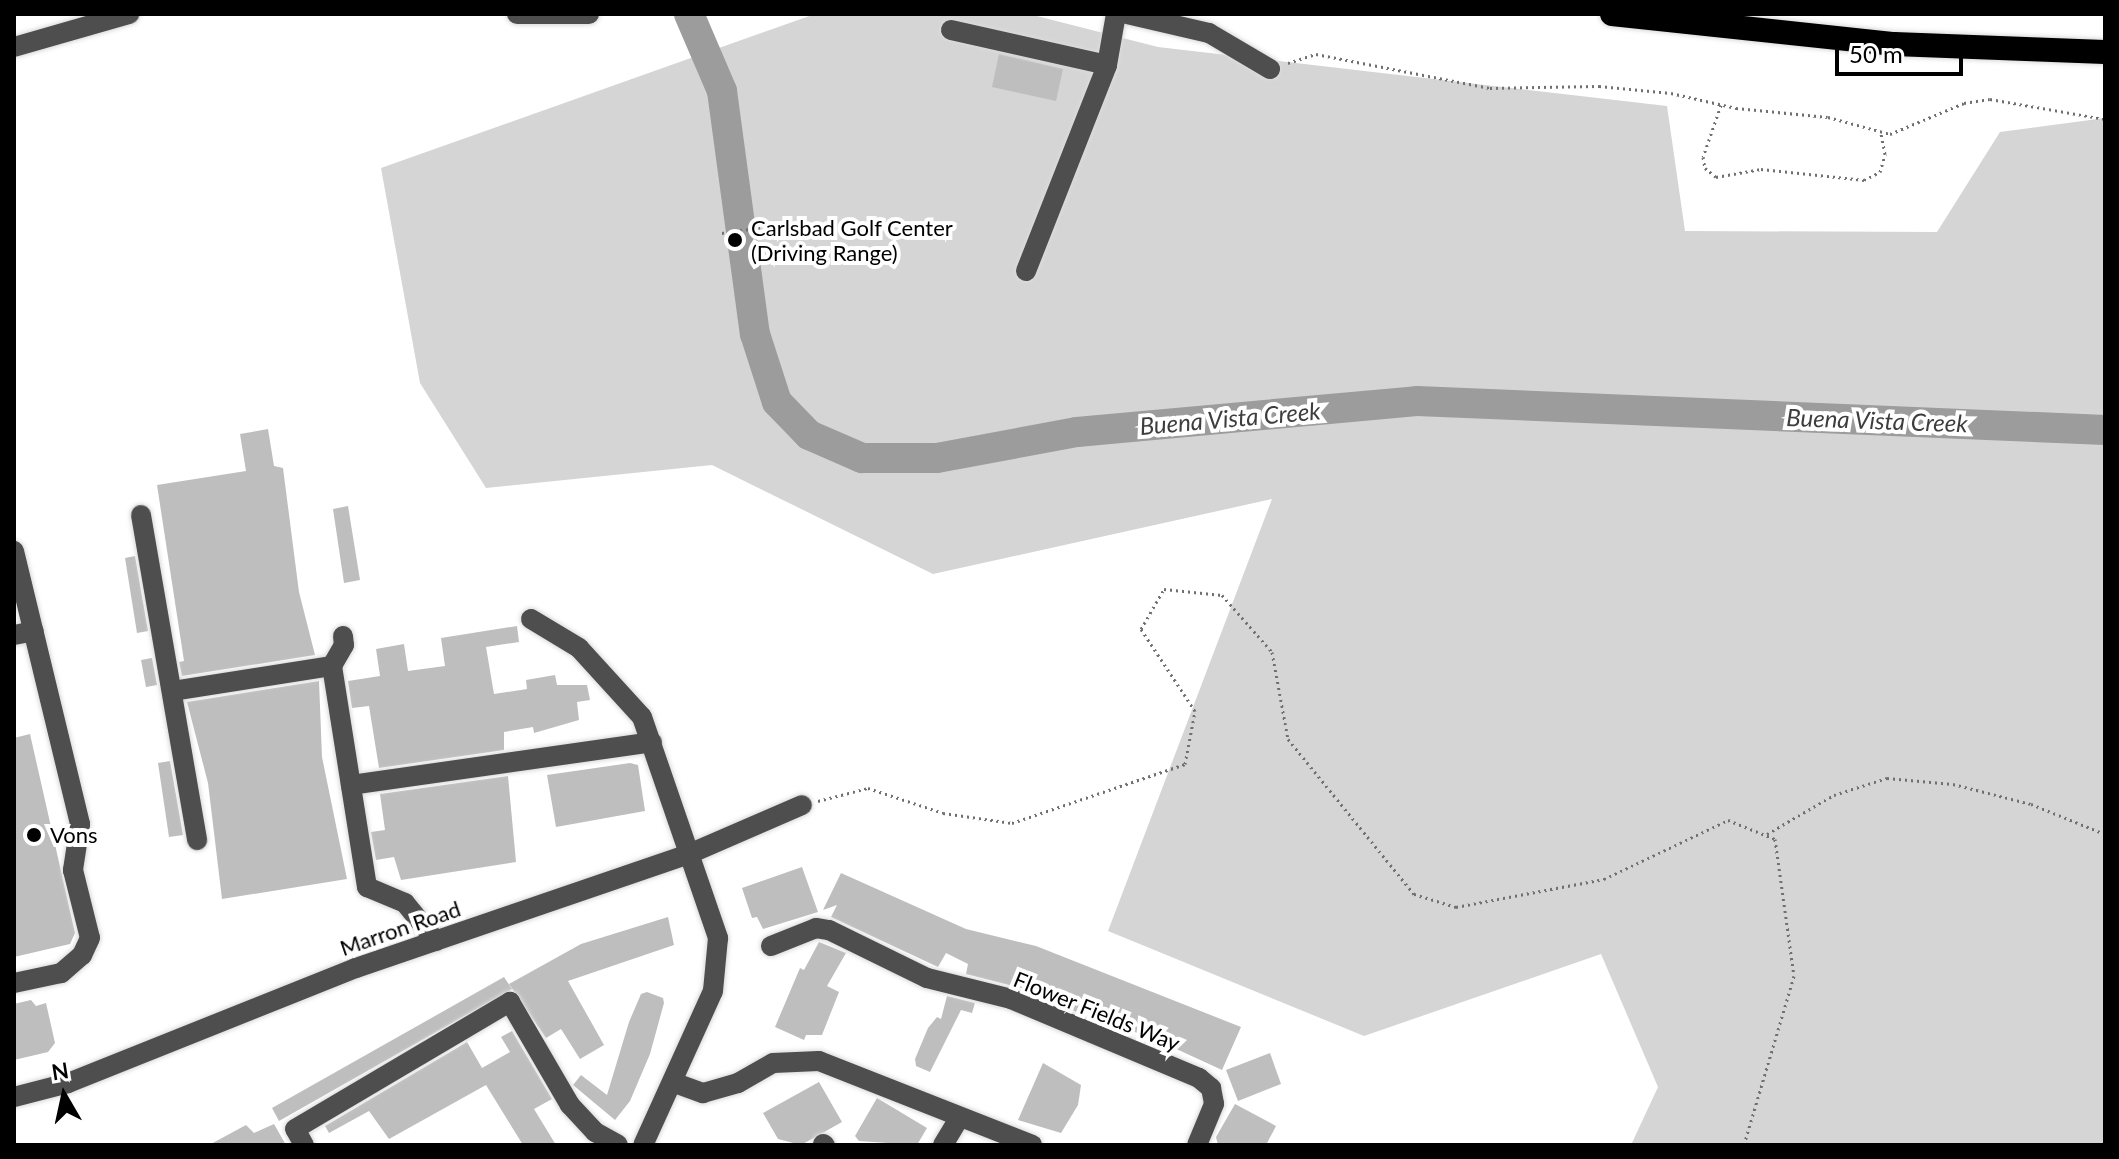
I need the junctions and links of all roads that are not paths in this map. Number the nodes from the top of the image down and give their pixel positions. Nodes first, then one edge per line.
1 (129, 14) edge
2 (517, 14) edge
3 (589, 14) edge
4 (1116, 14) edge
5 (1127, 14) edge
6 (1612, 14) edge
7 (951, 30) dead end
8 (14, 47) edge
9 (2105, 52) edge
10 (1107, 65) junction
11 (1270, 69) road end
12 (1026, 271) dead end
13 (141, 515) dead end
14 (14, 551) edge
15 (531, 619) dead end
16 (24, 633) edge
17 (343, 636) dead end
18 (332, 666) junction
19 (172, 691) junction
20 (652, 742) junction
21 (351, 785) junction
22 (802, 805) road end
23 (197, 840) dead end
24 (689, 854) junction
25 (436, 941) junction
26 (771, 946) dead end
27 (14, 983) edge
28 (675, 1083) junction
29 (14, 1097) edge
30 (959, 1118) junction
31 (304, 1145) edge
32 (618, 1145) edge
33 (643, 1145) edge
34 (943, 1145) edge
35 (1032, 1145) edge
36 (1197, 1145) edge

1 - 8 street
2 - 3 street
4 - 10 street
5 - 11 street
6 - 9 highway
7 - 10 street
10 - 12 street
13 - 19 street
14 - 16 street
15 - 20 street
16 - 27 street
17 - 18 street
18 - 19 street
18 - 21 street
19 - 23 street
20 - 21 street
20 - 24 street
21 - 25 street
22 - 24 street, Marron Road
24 - 25 street, Marron Road
24 - 28 street
25 - 29 street, Marron Road
26 - 36 street, Flower Fields Way
28 - 30 street
28 - 33 street
30 - 34 street
30 - 35 street
31 - 32 street

